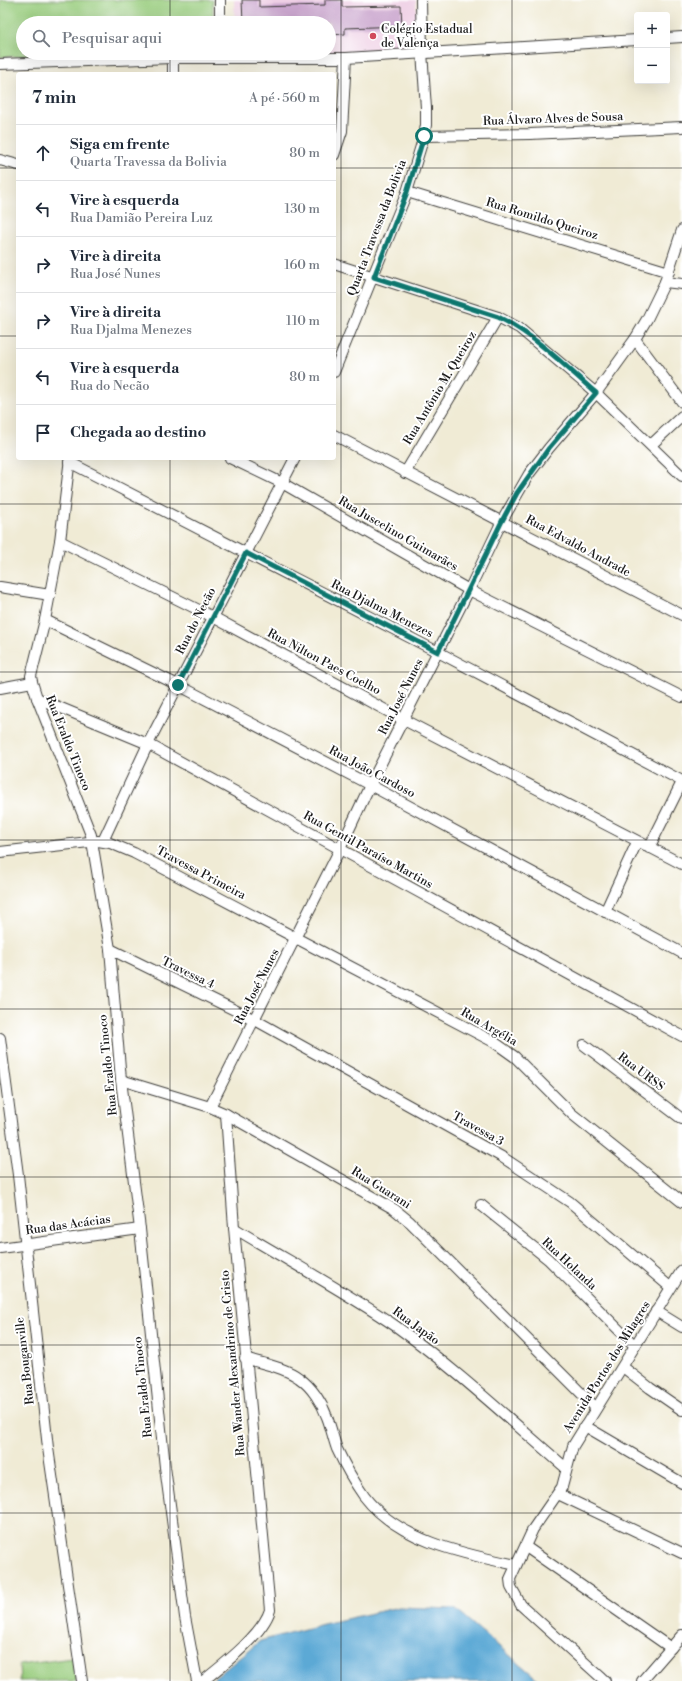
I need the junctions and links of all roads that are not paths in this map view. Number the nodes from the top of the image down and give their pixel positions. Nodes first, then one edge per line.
1 (220, 0) edge
2 (421, 0) edge
3 (220, 16) edge
4 (682, 37) edge
5 (670, 38) edge
6 (634, 40) edge
7 (422, 52) junction
8 (336, 58) edge
9 (346, 58) junction
10 (115, 60) edge
11 (173, 60) edge
12 (0, 64) edge
13 (173, 72) edge
14 (682, 127) edge
15 (424, 136) junction
16 (336, 149) edge
17 (0, 160) edge
18 (16, 164) edge
19 (407, 192) junction
20 (682, 230) edge
21 (336, 265) edge
22 (670, 272) junction
23 (374, 277) junction
24 (666, 282) junction
25 (682, 284) edge
26 (498, 317) junction
27 (636, 339) junction
28 (336, 367) edge
29 (596, 393) junction
30 (682, 402) edge
31 (682, 416) edge
32 (336, 436) edge
33 (651, 446) junction
34 (70, 460) edge
35 (234, 460) edge
36 (294, 460) edge
37 (405, 473) junction
38 (682, 476) edge
39 (282, 483) junction
40 (502, 521) junction
41 (60, 541) junction
42 (246, 553) junction
43 (0, 587) edge
44 (469, 590) junction
45 (50, 595) junction
46 (682, 615) edge
47 (213, 617) junction
48 (45, 620) junction
49 (438, 652) junction
50 (32, 682) junction
51 (178, 685) junction
52 (0, 688) edge
53 (682, 697) edge
54 (36, 698) junction
55 (404, 720) junction
56 (148, 744) junction
57 (682, 781) edge
58 (370, 785) junction
59 (103, 841) junction
60 (92, 842) junction
61 (637, 842) junction
62 (649, 848) junction
63 (340, 849) junction
64 (0, 852) edge
65 (682, 864) edge
66 (605, 912) junction
67 (296, 937) junction
68 (110, 949) junction
69 (682, 953) edge
70 (255, 1020) junction
71 (682, 1036) edge
72 (0, 1038) edge
73 (584, 1046) dead end
74 (122, 1080) junction
75 (210, 1107) junction
76 (226, 1114) junction
77 (682, 1119) edge
78 (682, 1202) edge
79 (481, 1205) dead end
80 (234, 1228) junction
81 (140, 1229) junction
82 (25, 1245) junction
83 (0, 1248) edge
84 (682, 1270) edge
85 (670, 1287) junction
86 (656, 1311) junction
87 (682, 1327) edge
88 (635, 1346) junction
89 (245, 1358) junction
90 (623, 1367) junction
91 (596, 1408) junction
92 (682, 1410) edge
93 (584, 1426) junction
94 (566, 1468) junction
95 (682, 1483) edge
96 (558, 1494) junction
97 (526, 1547) junction
98 (682, 1553) edge
99 (516, 1565) junction
100 (682, 1635) edge
101 (671, 1648) junction
102 (82, 1681) edge
103 (197, 1681) edge
104 (203, 1681) edge
105 (605, 1681) edge
106 (642, 1681) edge

1 - 3 street
2 - 7 street, Quarta Travessa da Bolivia
4 - 5 street
6 - 7 street
7 - 9 street
7 - 15 street, Quarta Travessa da Bolivia
8 - 9 street
9 - 16 street
10 - 12 street
11 - 13 street
14 - 15 street, Rua Álvaro Alves de Sousa
15 - 19 street, Quarta Travessa da Bolivia
17 - 18 street
19 - 22 street, Rua Romildo Queiroz
19 - 23 street, Quarta Travessa da Bolivia
20 - 22 street, Rua José Nunes
21 - 23 street
22 - 24 street, Rua José Nunes
23 - 26 street
23 - 28 street, Quarta Travessa da Bolivia
24 - 25 street
24 - 27 street, Rua José Nunes
26 - 29 street
26 - 37 street, Rua Antônio M. Queiroz
27 - 29 street, Rua José Nunes
27 - 30 street
29 - 33 street
29 - 40 street, Rua José Nunes
31 - 33 street
32 - 37 street, Rua Edvaldo Andrade
33 - 38 street
34 - 41 street, Rua Eraldo Tinoco
34 - 42 street, Rua Djalma Menezes
35 - 39 street, Rua Juscelino Guimarães
36 - 39 street, Rua do Necão
37 - 40 street, Rua Edvaldo Andrade
39 - 42 street, Rua do Necão
39 - 44 street, Rua Juscelino Guimarães
40 - 44 street, Rua José Nunes
40 - 46 street, Rua Edvaldo Andrade
41 - 45 street, Rua Eraldo Tinoco
41 - 47 street, Rua Nilton Paes Coelho
42 - 47 street, Rua do Necão
42 - 49 street, Rua Djalma Menezes
43 - 45 street
44 - 49 street, Rua José Nunes
44 - 53 street, Rua Juscelino Guimarães
45 - 48 street, Rua Eraldo Tinoco
47 - 51 street, Rua do Necão
47 - 55 street, Rua Nilton Paes Coelho
48 - 50 street, Rua Eraldo Tinoco
48 - 51 street, Rua João Cardoso
49 - 55 street, Rua José Nunes
49 - 57 street, Rua Djalma Menezes
50 - 52 street
50 - 54 street, Rua Eraldo Tinoco
51 - 56 street, Rua do Necão
51 - 58 street, Rua João Cardoso
54 - 56 street, Rua Gentil Paraíso Martins
54 - 60 street, Rua Eraldo Tinoco
55 - 58 street, Rua José Nunes
55 - 61 street, Rua Nilton Paes Coelho
56 - 59 street, Rua do Necão
56 - 63 street, Rua Gentil Paraíso Martins
57 - 62 street
58 - 63 street, Rua José Nunes
58 - 66 street, Rua João Cardoso
59 - 60 street, Travessa Primeira
59 - 67 street, Travessa Primeira
60 - 64 street, Travessa Primeira
60 - 68 street, Rua Eraldo Tinoco
61 - 62 street, Rua Nilton Paes Coelho
61 - 66 street
62 - 65 street, Rua Nilton Paes Coelho
63 - 67 street, Rua José Nunes
63 - 71 street, Rua Gentil Paraíso Martins
66 - 69 street, Rua João Cardoso
67 - 70 street, Rua José Nunes
67 - 78 street, Rua Argélia
68 - 70 street, Travessa 4
68 - 74 street, Rua Eraldo Tinoco
70 - 75 street, Rua José Nunes
70 - 85 street, Travessa 3
72 - 82 street, Rua Bouganville
73 - 77 street, Rua URSS
74 - 75 street, Rua Guarani
74 - 81 street, Rua Eraldo Tinoco
75 - 76 street, Rua Guarani
76 - 80 street, Rua Wander Alexandrino de Cristo
76 - 91 street, Rua Guarani
79 - 88 street, Rua Holanda
80 - 89 street, Rua Wander Alexandrino de Cristo
80 - 94 street, Rua Japão
81 - 82 street, Rua das Acácias
81 - 103 street, Rua Eraldo Tinoco
82 - 83 street, Rua das Acácias
82 - 102 street, Rua Bouganville
84 - 85 street, Avenida Portos dos Milagres
85 - 86 street, Avenida Portos dos Milagres
86 - 87 street
86 - 88 street, Avenida Portos dos Milagres
88 - 90 street, Avenida Portos dos Milagres
89 - 99 street
89 - 104 street, Rua Wander Alexandrino de Cristo
90 - 91 street, Avenida Portos dos Milagres
90 - 92 street
91 - 93 street, Avenida Portos dos Milagres
93 - 94 street, Avenida Portos dos Milagres
93 - 95 street
94 - 96 street, Avenida Portos dos Milagres
96 - 97 street, Avenida Portos dos Milagres
96 - 98 street
97 - 99 street, Avenida Portos dos Milagres
97 - 101 street
99 - 105 street, Avenida Portos dos Milagres
100 - 101 street
101 - 106 street

